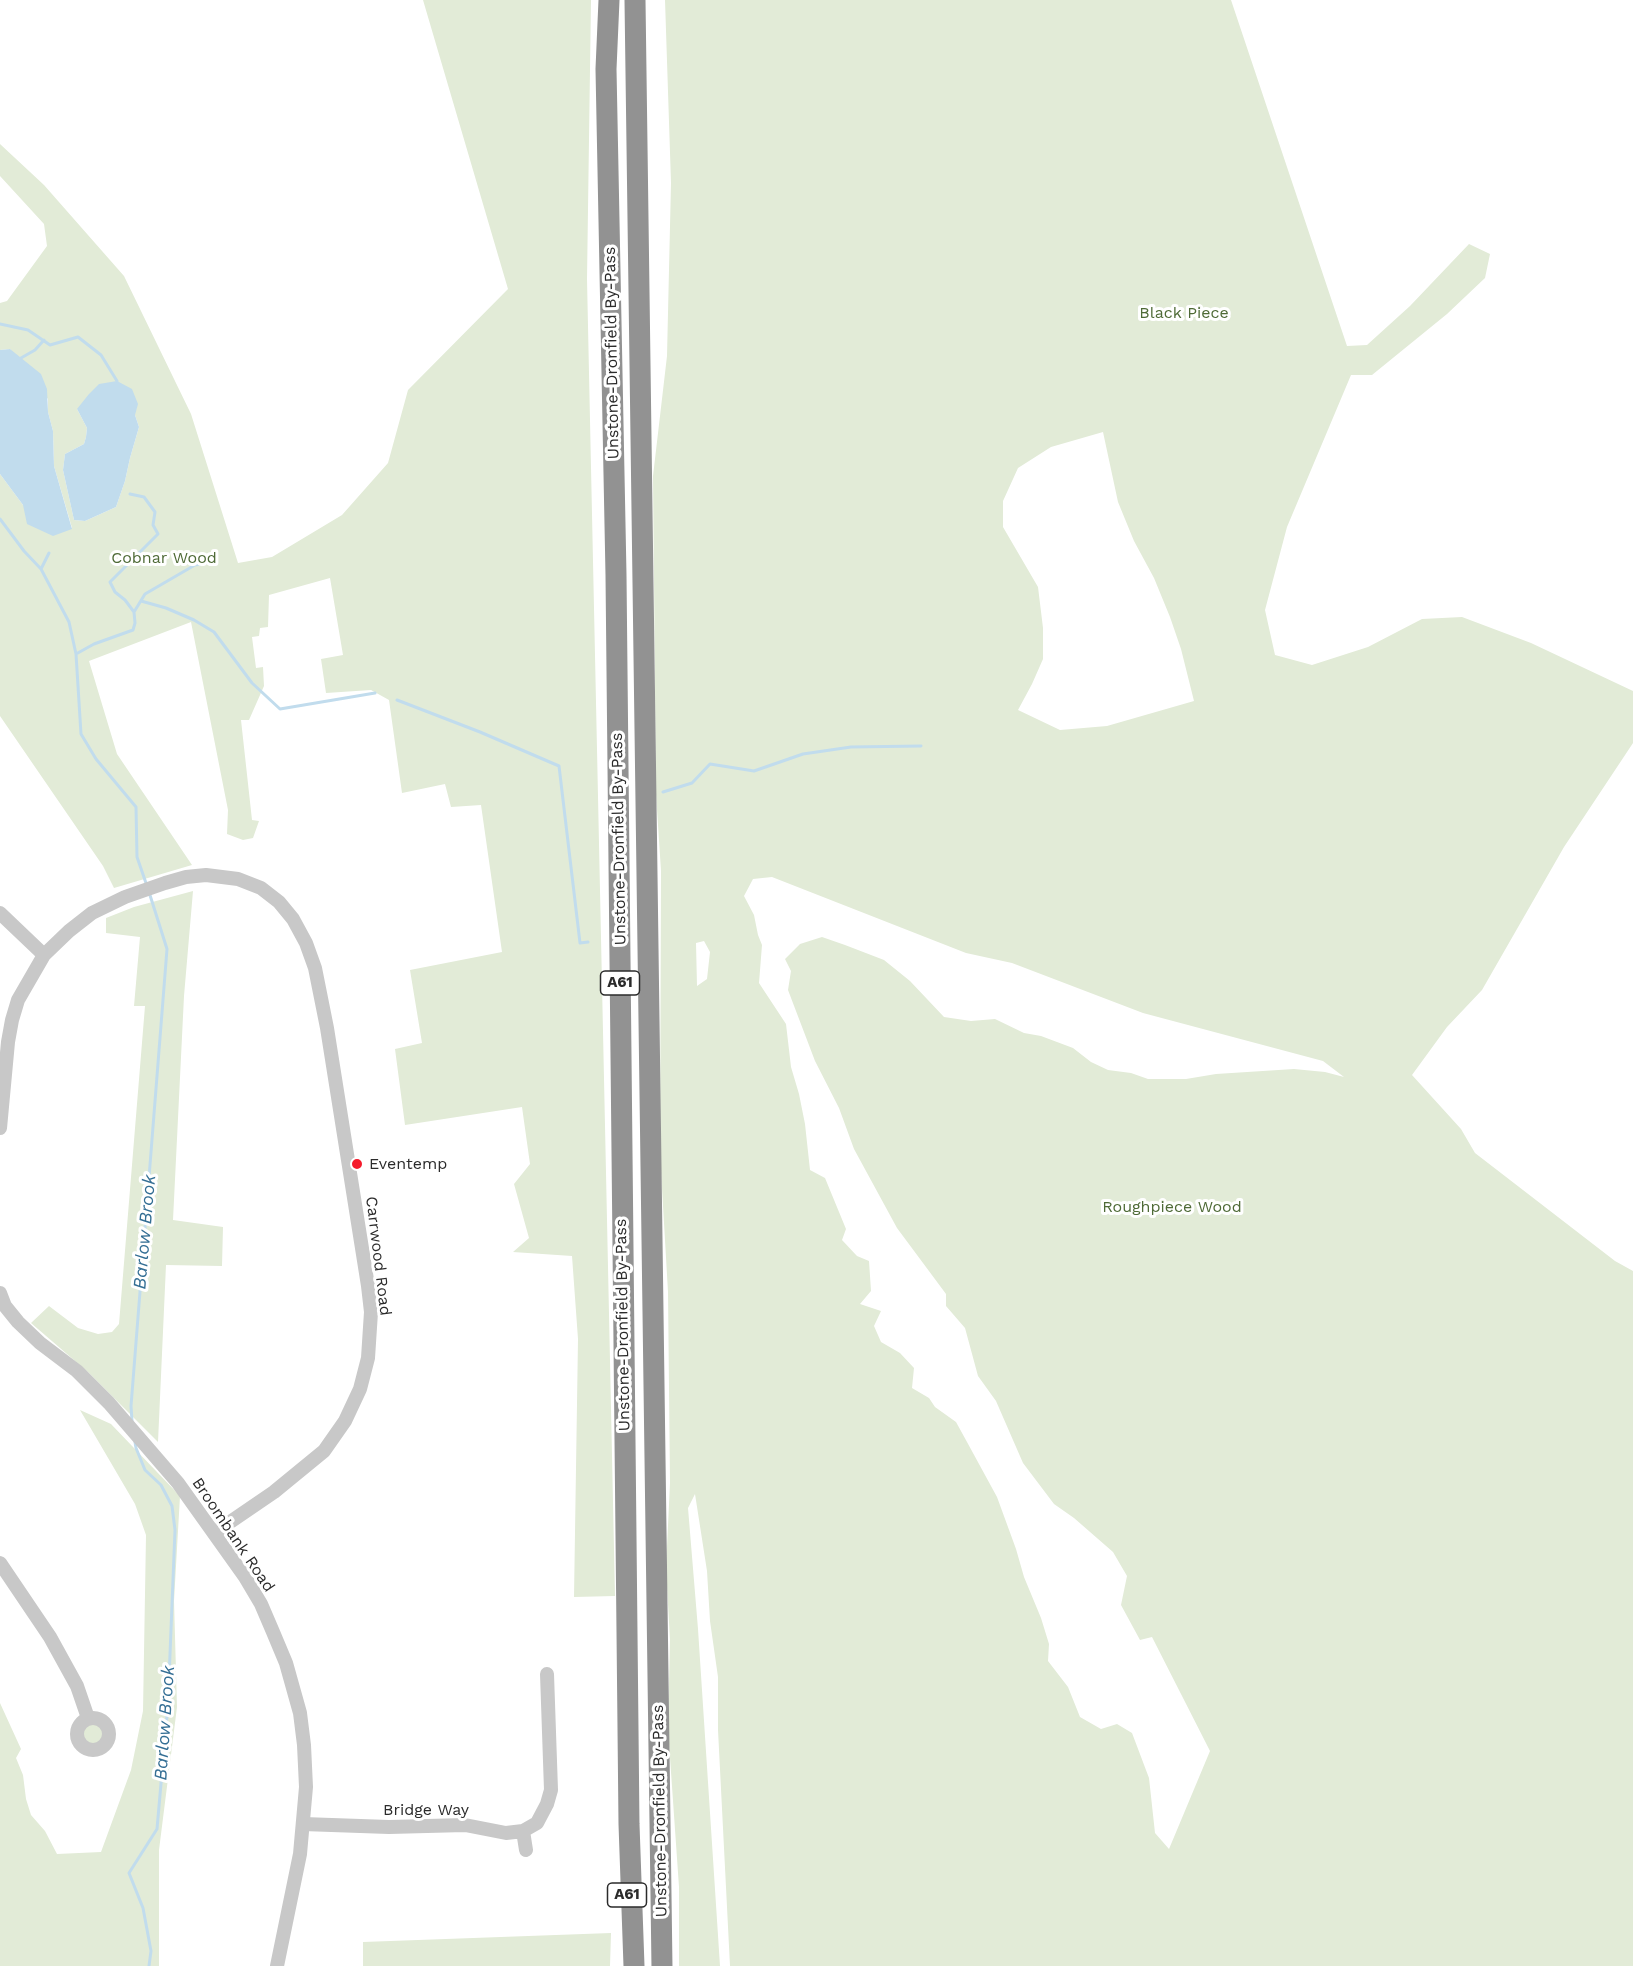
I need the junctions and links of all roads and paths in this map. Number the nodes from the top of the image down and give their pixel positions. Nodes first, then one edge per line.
1 (609, 0) edge
2 (635, 0) edge
3 (0, 913) edge
4 (44, 955) junction
5 (0, 1128) edge
6 (2, 1303) edge
7 (214, 1533) junction
8 (0, 1563) edge
9 (547, 1674) dead end
10 (88, 1718) dead end
11 (303, 1824) junction
12 (629, 1824) junction
13 (523, 1831) junction
14 (526, 1850) dead end
15 (661, 1862) junction
16 (277, 1966) edge
17 (626, 1966) edge
18 (634, 1966) edge
19 (662, 1966) edge
20 (673, 1966) edge

1 - 12 highway, Unstone-Dronfield By-Pass / A61
2 - 15 highway, Unstone-Dronfield By-Pass / A61
3 - 4 street
4 - 5 street
4 - 7 street, Carrwood Road
6 - 7 street, Broombank Road
7 - 11 street, Broombank Road
8 - 10 street
9 - 13 street
11 - 13 street, Bridge Way
11 - 16 street, Broombank Road
12 - 17 highway, A61
12 - 18 highway, Unstone-Dronfield By-Pass / A61
13 - 14 street
15 - 19 highway, Unstone-Dronfield By-Pass / A61
15 - 20 highway, A61

